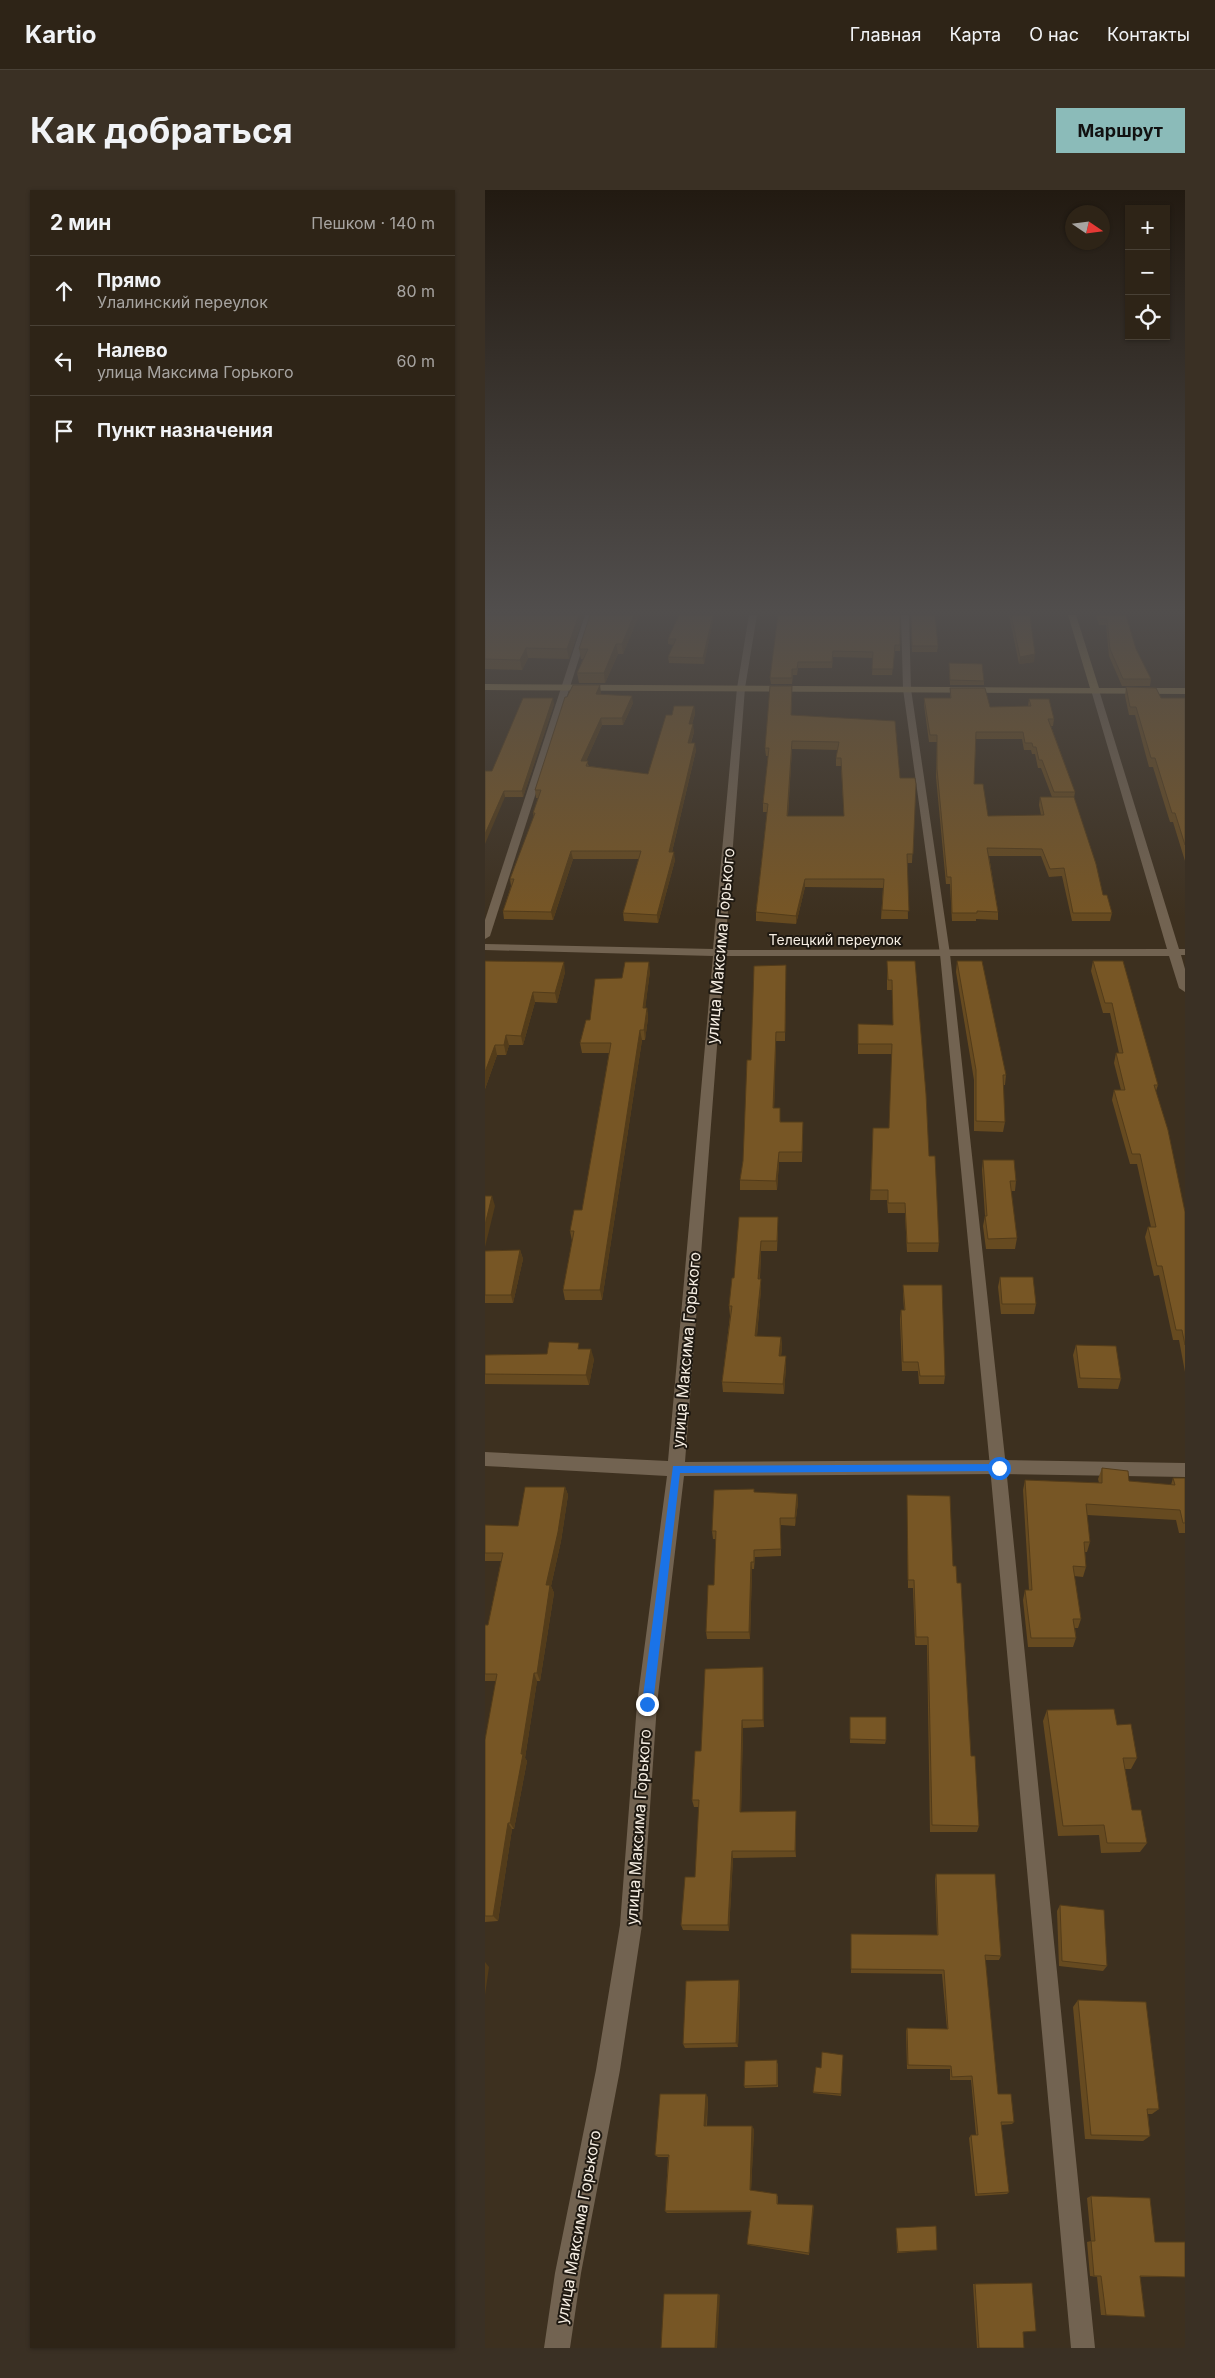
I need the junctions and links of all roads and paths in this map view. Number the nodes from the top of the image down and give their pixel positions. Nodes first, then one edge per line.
1 (557, 716) edge
2 (739, 716) edge
3 (911, 716) edge
4 (1103, 716) edge
5 (485, 936) edge
6 (485, 947) edge
7 (1180, 952) edge
8 (719, 953) junction
9 (945, 954) junction
10 (1185, 988) edge
11 (485, 1459) edge
12 (999, 1468) junction
13 (676, 1469) junction
14 (1185, 1470) edge
15 (557, 2348) edge
16 (1083, 2348) edge

1 - 5 lane
2 - 8 street, улица Максима Горького
3 - 9 lane
4 - 7 street
6 - 8 street, Телецкий переулок
7 - 9 street, Телецкий переулок
7 - 10 street
8 - 9 street, Телецкий переулок
8 - 13 street, улица Максима Горького
9 - 12 lane
11 - 13 street
12 - 13 street
12 - 14 street
12 - 16 lane
13 - 15 street, улица Максима Горького

